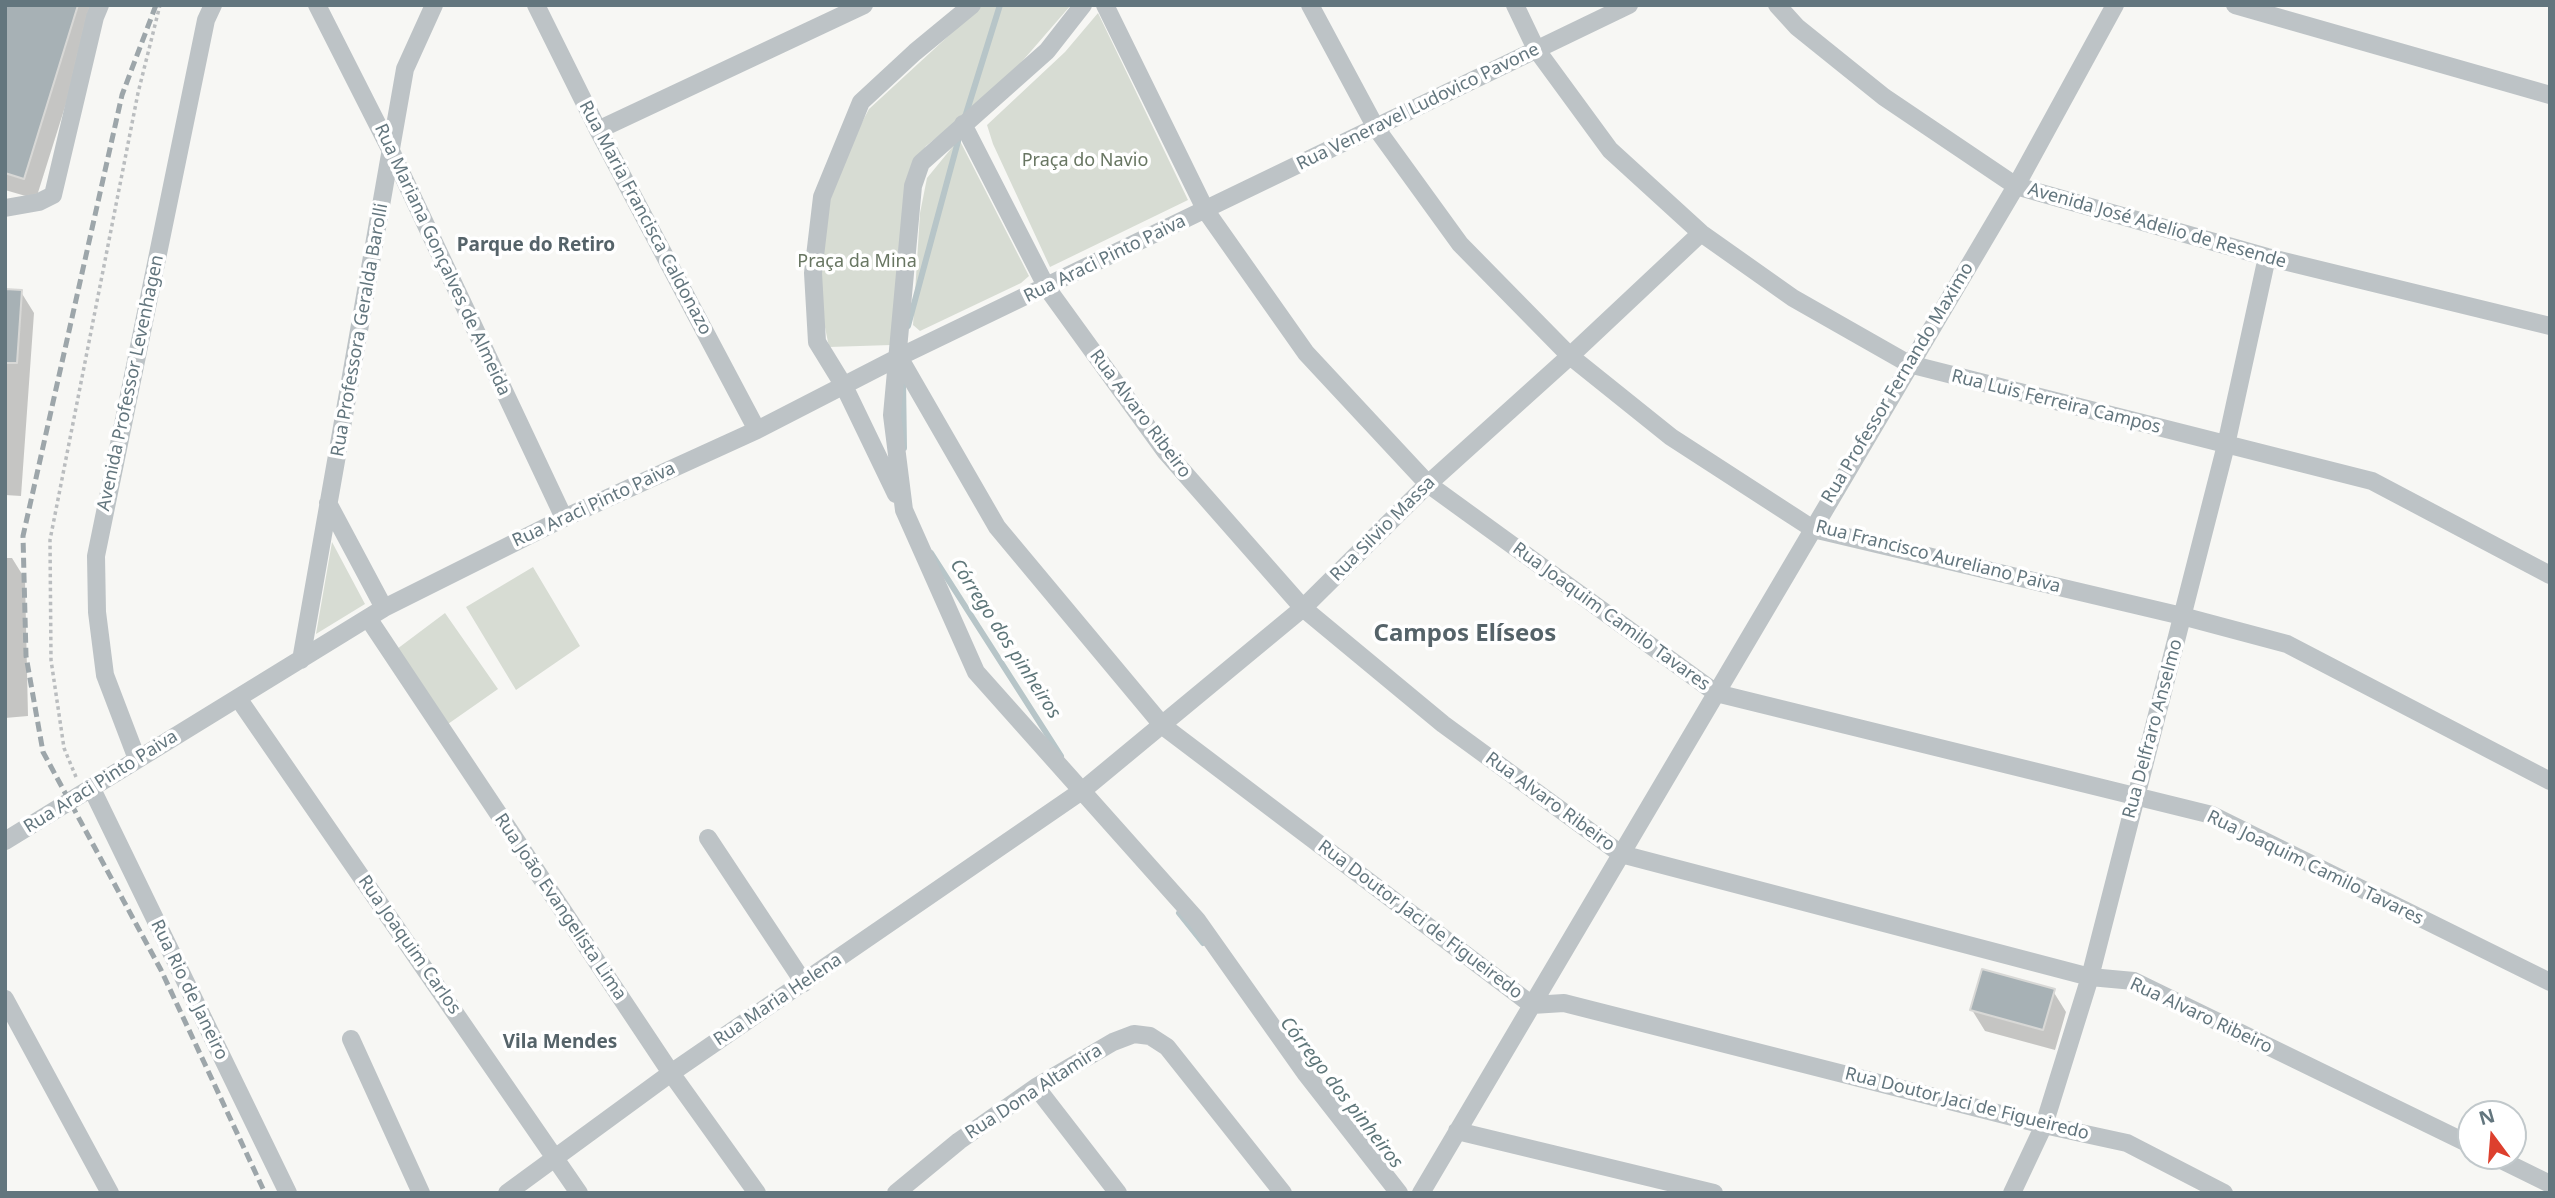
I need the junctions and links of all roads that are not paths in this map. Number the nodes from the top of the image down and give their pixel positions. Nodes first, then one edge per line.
1 (100, 5) edge
2 (213, 5) edge
3 (317, 5) edge
4 (434, 5) edge
5 (536, 5) edge
6 (864, 5) edge
7 (972, 5) edge
8 (1083, 5) edge
9 (1105, 5) edge
10 (1310, 5) edge
11 (1515, 5) edge
12 (1629, 5) edge
13 (1777, 5) edge
14 (2115, 5) edge
15 (2235, 5) edge
16 (1536, 49) junction
17 (2550, 95) edge
18 (963, 124) junction
19 (1376, 128) junction
20 (598, 130) junction
21 (392, 153) junction
22 (2016, 186) junction
23 (5, 208) edge
24 (1206, 211) junction
25 (1701, 233) junction
26 (2267, 257) junction
27 (1047, 288) junction
28 (2550, 326) edge
29 (1570, 356) junction
30 (899, 357) junction
31 (1909, 364) junction
32 (844, 386) junction
33 (757, 430) junction
34 (2226, 445) junction
35 (1428, 484) junction
36 (328, 503) junction
37 (904, 510) junction
38 (564, 517) junction
39 (1813, 529) junction
40 (2550, 575) edge
41 (384, 608) junction
42 (1303, 608) junction
43 (2182, 616) junction
44 (368, 618) junction
45 (301, 660) junction
46 (1716, 693) junction
47 (238, 698) junction
48 (1163, 726) junction
49 (138, 759) junction
50 (2550, 781) edge
51 (87, 790) junction
52 (1083, 790) junction
53 (2135, 797) junction
54 (1054, 812) joint
55 (708, 838) dead end
56 (5, 841) edge
57 (1621, 854) junction
58 (2090, 977) junction
59 (2550, 982) edge
60 (804, 983) junction
61 (5, 999) edge
62 (1532, 1005) junction
63 (351, 1039) dead end
64 (671, 1073) junction
65 (1036, 1087) junction
66 (2044, 1125) junction
67 (1457, 1131) junction
68 (2457, 1138) edge
69 (555, 1157) junction
70 (2522, 1170) edge
71 (2550, 1184) edge
72 (907, 1189) edge
73 (110, 1193) edge
74 (288, 1193) edge
75 (421, 1193) edge
76 (507, 1193) edge
77 (579, 1193) edge
78 (757, 1193) edge
79 (1118, 1193) edge
80 (1283, 1193) edge
81 (1399, 1193) edge
82 (1421, 1193) edge
83 (1714, 1193) edge
84 (2012, 1193) edge
85 (2224, 1193) edge

1 - 23 street
2 - 49 street, Avenida Professor Levenhagen
3 - 21 street, Rua Mariana Gonçalves de Almeida
4 - 21 street, Rua Professora Geralda Barolli
5 - 20 street, Rua Maria Francisca Caldonazo
6 - 20 street
7 - 32 street
8 - 18 street
9 - 24 street, Rua Joaquim Camilo Tavares
10 - 19 street, Rua Francisco Aureliano Paiva
11 - 16 street, Rua Luis Ferreira Campos
12 - 16 street, Rua Veneravel Ludovico Pavone
13 - 22 street, Avenida José Adelio de Resende
14 - 22 street, Rua Professor Fernando Maximo
15 - 17 street
16 - 19 street, Rua Veneravel Ludovico Pavone
16 - 25 street, Rua Luis Ferreira Campos
18 - 27 street, Rua Alvaro Ribeiro
18 - 30 street
19 - 24 street, Rua Veneravel Ludovico Pavone
19 - 29 street, Rua Francisco Aureliano Paiva
20 - 33 street, Rua Maria Francisca Caldonazo
21 - 36 street, Rua Professora Geralda Barolli
21 - 38 street, Rua Mariana Gonçalves de Almeida
22 - 26 street, Avenida José Adelio de Resende
22 - 31 street, Rua Professor Fernando Maximo
24 - 27 street, Rua Araci Pinto Paiva
24 - 35 street, Rua Joaquim Camilo Tavares
25 - 29 street, Rua Silvio Massa
25 - 31 street, Rua Luis Ferreira Campos
26 - 28 street, Avenida José Adelio de Resende
26 - 34 street, Rua Delfraro Anselmo
27 - 30 street, Rua Araci Pinto Paiva
27 - 42 street, Rua Alvaro Ribeiro
29 - 35 street, Rua Silvio Massa
29 - 39 street, Rua Francisco Aureliano Paiva
30 - 32 street, Rua Araci Pinto Paiva
30 - 37 street
30 - 48 street, Rua Doutor Jaci de Figueiredo
31 - 34 street, Rua Luis Ferreira Campos
31 - 39 street, Rua Professor Fernando Maximo
32 - 33 street, Rua Araci Pinto Paiva
32 - 37 street
33 - 38 street, Rua Araci Pinto Paiva
34 - 40 street, Rua Luis Ferreira Campos
34 - 43 street, Rua Delfraro Anselmo
35 - 42 street, Rua Silvio Massa
35 - 46 street, Rua Joaquim Camilo Tavares
36 - 41 street
36 - 45 street, Rua Professora Geralda Barolli
37 - 52 street
38 - 41 street, Rua Araci Pinto Paiva
39 - 43 street, Rua Francisco Aureliano Paiva
39 - 46 street, Rua Professor Fernando Maximo
41 - 44 street, Rua Araci Pinto Paiva
42 - 48 street, Rua Silvio Massa
42 - 57 street, Rua Alvaro Ribeiro
43 - 50 street, Rua Francisco Aureliano Paiva
43 - 53 street, Rua Delfraro Anselmo
44 - 45 street, Rua Araci Pinto Paiva
44 - 64 street, Rua João Evangelista Lima
45 - 47 street, Rua Araci Pinto Paiva
46 - 53 street, Rua Joaquim Camilo Tavares
46 - 57 street, Rua Professor Fernando Maximo
47 - 49 street, Rua Araci Pinto Paiva
47 - 69 street, Rua Joaquim Carlos
48 - 52 street, Rua Silvio Massa
48 - 62 street, Rua Doutor Jaci de Figueiredo
49 - 51 street, Rua Araci Pinto Paiva
51 - 56 street, Rua Araci Pinto Paiva
51 - 74 street, Rua Rio de Janeiro
52 - 54 street, Rua Silvio Massa
52 - 81 street
53 - 58 street, Rua Delfraro Anselmo
53 - 59 street, Rua Joaquim Camilo Tavares
54 - 60 street, Rua Maria Helena
55 - 60 street
57 - 58 street, Rua Alvaro Ribeiro
57 - 62 street, Rua Professor Fernando Maximo
58 - 66 street, Rua Delfraro Anselmo
58 - 68 street, Rua Alvaro Ribeiro
60 - 64 street, Rua Maria Helena
61 - 73 street
62 - 66 street, Rua Doutor Jaci de Figueiredo
62 - 67 street, Rua Professor Fernando Maximo
63 - 75 street
64 - 69 street, Rua Maria Helena
64 - 78 street, Rua João Evangelista Lima
65 - 72 street, Rua Dona Altamira
65 - 79 street
65 - 80 street, Rua Dona Altamira
66 - 84 street, Rua Delfraro Anselmo
66 - 85 street, Rua Doutor Jaci de Figueiredo
67 - 82 street, Rua Professor Fernando Maximo
67 - 83 street
69 - 76 street, Rua Maria Helena
69 - 77 street, Rua Joaquim Carlos
70 - 71 street

